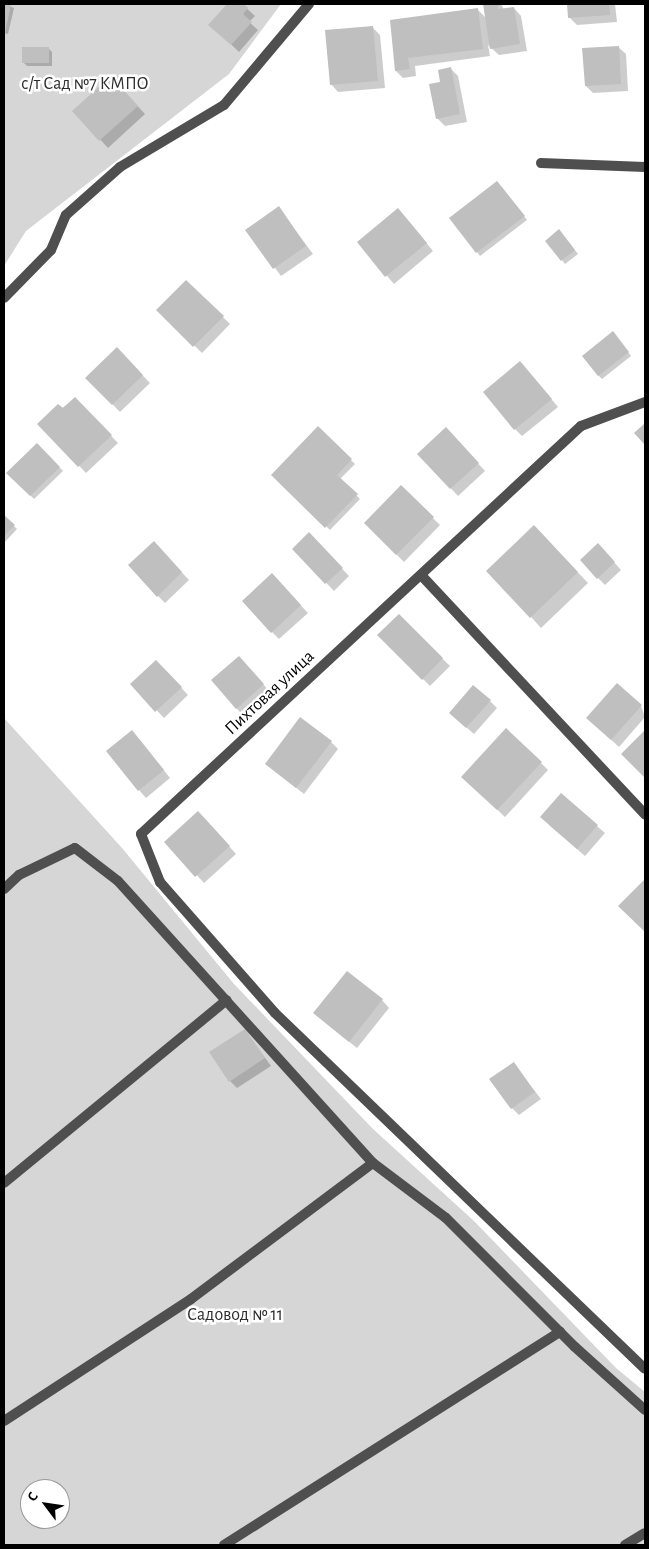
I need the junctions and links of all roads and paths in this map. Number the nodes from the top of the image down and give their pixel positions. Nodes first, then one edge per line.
1 (310, 4) edge
2 (541, 163) dead end
3 (645, 167) edge
4 (4, 298) edge
5 (645, 402) edge
6 (421, 575) junction
7 (645, 814) edge
8 (4, 889) edge
9 (227, 1000) junction
10 (373, 1163) junction
11 (4, 1183) edge
12 (560, 1332) junction
13 (645, 1369) edge
14 (645, 1410) edge
15 (4, 1422) edge
16 (645, 1533) edge
17 (224, 1545) edge
18 (625, 1545) edge

1 - 4 street
2 - 3 street
5 - 6 street, Пихтовая улица
6 - 7 street
6 - 13 street, Пихтовая улица
8 - 9 street
9 - 10 street
9 - 11 street
10 - 12 street
10 - 15 street
12 - 14 street
12 - 17 street
16 - 18 street

